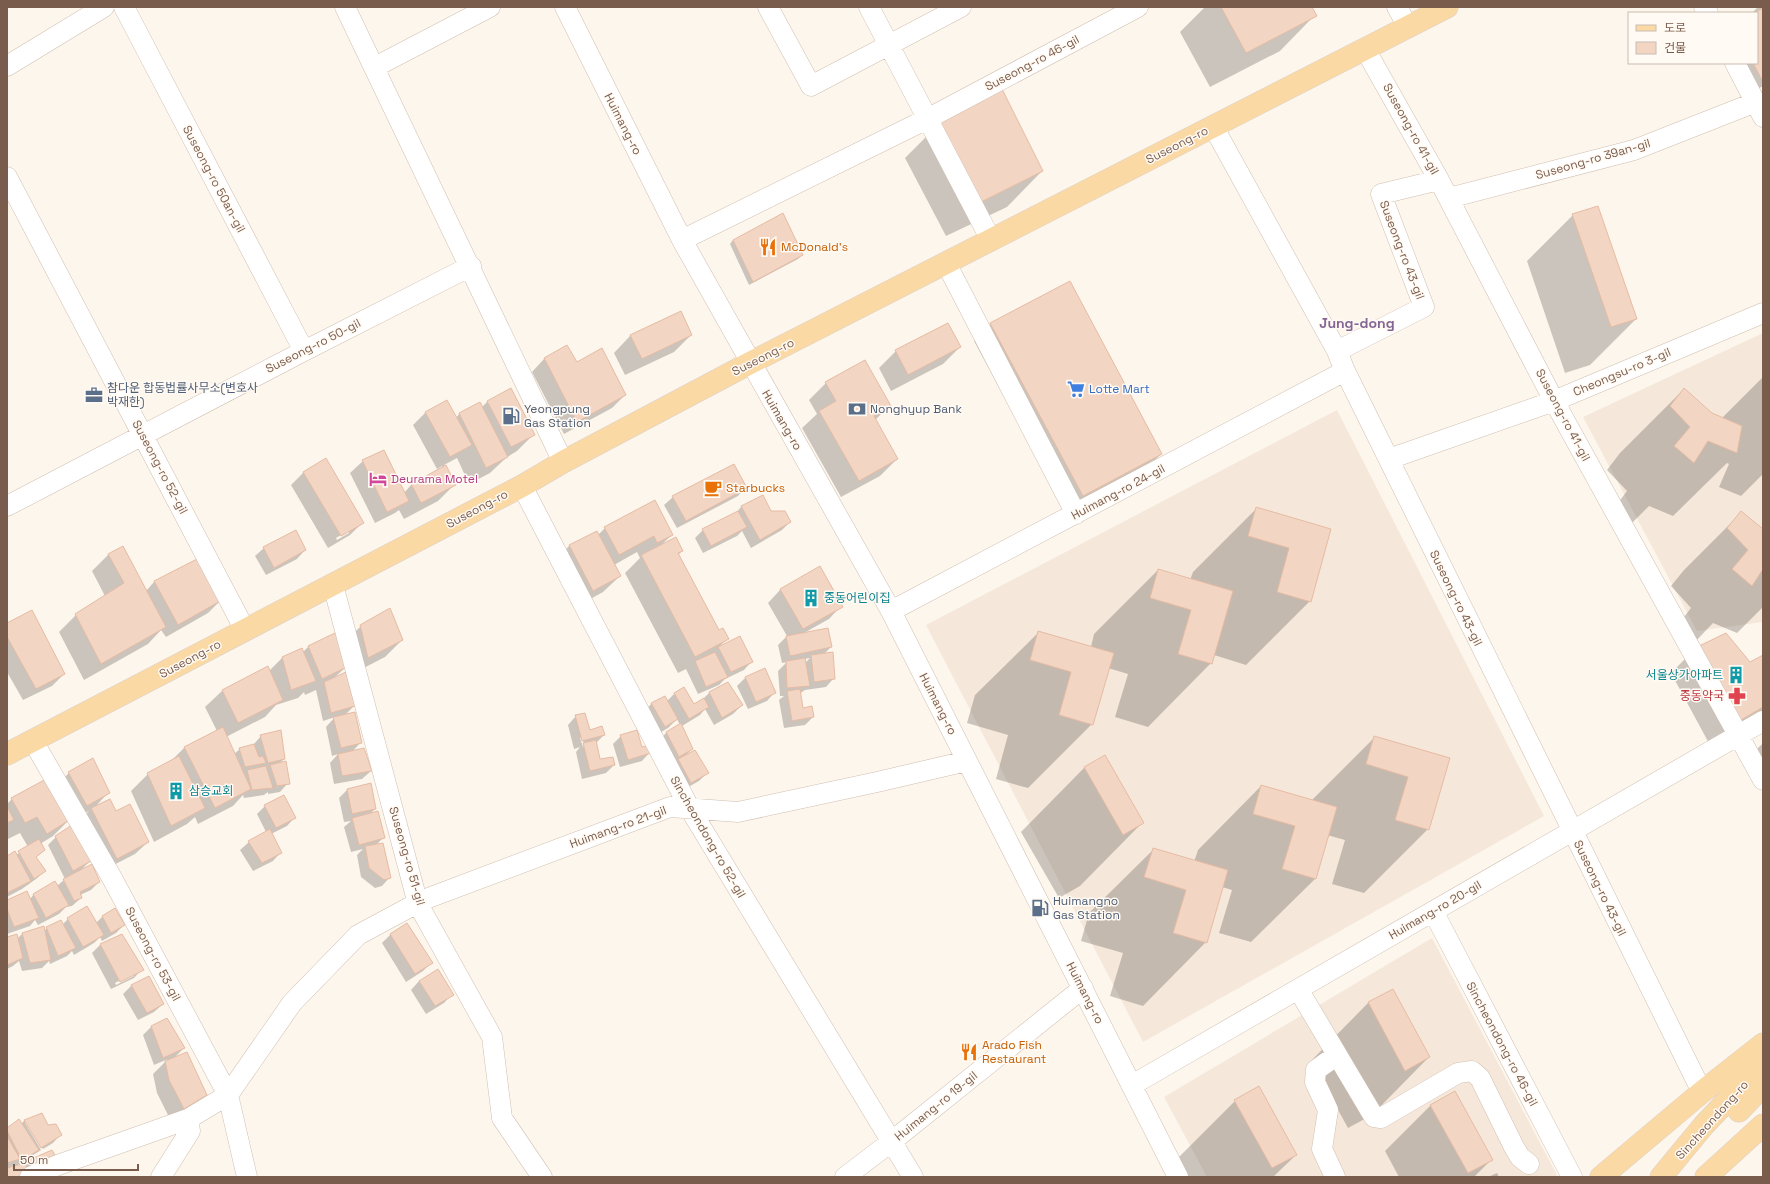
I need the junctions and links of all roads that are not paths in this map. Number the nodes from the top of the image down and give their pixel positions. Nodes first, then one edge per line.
1 (104, 7) edge
2 (124, 7) edge
3 (346, 7) edge
4 (490, 7) edge
5 (565, 7) edge
6 (768, 7) edge
7 (869, 7) edge
8 (961, 7) edge
9 (1138, 7) edge
10 (1397, 7) edge
11 (1447, 7) edge
12 (1408, 27) junction
13 (889, 45) junction
14 (1365, 49) junction
15 (1736, 64) edge
16 (7, 66) edge
17 (375, 67) junction
18 (1760, 109) edge
19 (927, 119) junction
20 (1213, 126) junction
21 (7, 177) edge
22 (1439, 180) junction
23 (1449, 198) junction
24 (682, 240) junction
25 (991, 240) junction
26 (946, 262) junction
27 (471, 266) junction
28 (1763, 313) edge
29 (304, 351) junction
30 (1337, 351) junction
31 (750, 363) junction
32 (1345, 371) junction
33 (1554, 401) junction
34 (143, 435) junction
35 (1389, 459) junction
36 (563, 462) junction
37 (522, 486) junction
38 (7, 506) edge
39 (1076, 514) junction
40 (333, 585) junction
41 (890, 611) junction
42 (245, 630) junction
43 (1763, 721) edge
44 (1739, 736) junction
45 (33, 741) junction
46 (7, 754) edge
47 (967, 761) junction
48 (1763, 780) edge
49 (690, 809) junction
50 (1572, 830) junction
51 (418, 904) junction
52 (1433, 911) junction
53 (1083, 988) junction
54 (1298, 989) junction
55 (1763, 1044) edge
56 (1337, 1055) junction
57 (1763, 1063) edge
58 (1132, 1085) junction
59 (1763, 1086) edge
60 (1702, 1092) junction
61 (228, 1095) junction
62 (188, 1119) junction
63 (1763, 1125) edge
64 (891, 1142) junction
65 (1529, 1164) dead end
66 (30, 1177) edge
67 (161, 1177) edge
68 (247, 1177) edge
69 (542, 1177) edge
70 (845, 1177) edge
71 (913, 1177) edge
72 (1178, 1177) edge
73 (1335, 1177) edge
74 (1572, 1177) edge
75 (1601, 1177) edge
76 (1661, 1177) edge
77 (1668, 1177) edge
78 (1706, 1177) edge

1 - 16 street
2 - 29 street, Suseong-ro 50an-gil
3 - 17 street
4 - 17 street
5 - 24 street, Huimang-ro
6 - 13 street
7 - 13 street
8 - 13 street
9 - 19 street, Suseong-ro 46-gil
10 - 12 street
11 - 12 main road, Suseong-ro
12 - 14 main road, Suseong-ro
13 - 19 street
14 - 20 main road, Suseong-ro
14 - 22 street, Suseong-ro 41-gil
15 - 18 street
17 - 27 street
18 - 23 street, Suseong-ro 39an-gil
19 - 24 street
19 - 25 street
20 - 25 main road, Suseong-ro
20 - 30 street
21 - 34 street, Suseong-ro 52-gil
22 - 23 street, Suseong-ro 41-gil
22 - 30 street, Suseong-ro 43-gil
23 - 33 street, Suseong-ro 41-gil
24 - 31 street, Huimang-ro
25 - 26 main road, Suseong-ro
26 - 31 main road, Suseong-ro
26 - 39 street
27 - 29 street, Suseong-ro 50-gil
27 - 36 street
28 - 33 street, Cheongsu-ro 3-gil
29 - 34 street, Suseong-ro 50-gil
30 - 32 street, Suseong-ro 43-gil
31 - 36 main road, Suseong-ro
31 - 41 street, Huimang-ro
32 - 35 street, Suseong-ro 43-gil
32 - 39 street, Huimang-ro 24-gil
33 - 35 street, Cheongsu-ro 3-gil
33 - 44 street, Suseong-ro 41-gil
34 - 38 street, Suseong-ro 50-gil
34 - 42 street, Suseong-ro 52-gil
35 - 50 street, Suseong-ro 43-gil
36 - 37 main road, Suseong-ro
37 - 40 main road, Suseong-ro
37 - 49 street, Sincheondong-ro 52-gil
39 - 41 street, Huimang-ro 24-gil
40 - 42 main road, Suseong-ro
40 - 51 street, Suseong-ro 51-gil
41 - 47 street, Huimang-ro
42 - 45 main road, Suseong-ro
43 - 44 street, Huimang-ro 20-gil
44 - 48 street, Suseong-ro 41-gil
44 - 50 street, Huimang-ro 20-gil
45 - 46 main road, Suseong-ro
45 - 61 street, Suseong-ro 53-gil
47 - 49 street, Huimang-ro 21-gil
47 - 53 street, Huimang-ro
49 - 51 street, Huimang-ro 21-gil
49 - 64 street, Sincheondong-ro 52-gil
50 - 52 street, Huimang-ro 20-gil
50 - 60 street, Suseong-ro 43-gil
51 - 61 street, Huimang-ro 21-gil
51 - 69 street, Suseong-ro 51-gil
52 - 54 street, Huimang-ro 20-gil
52 - 74 street, Sincheondong-ro 46-gil
53 - 58 street, Huimang-ro
53 - 64 street, Huimang-ro 19-gil
54 - 56 street
54 - 58 street, Huimang-ro 20-gil
55 - 60 main road
56 - 65 street
56 - 73 street
57 - 76 main road, Sincheondong-ro
58 - 72 street, Huimang-ro
59 - 77 main road
60 - 75 main road
61 - 62 street
61 - 68 street, Suseong-ro 53-gil
62 - 66 street
62 - 67 street
63 - 78 main road
64 - 70 street, Huimang-ro 19-gil
64 - 71 street, Sincheondong-ro 52-gil

